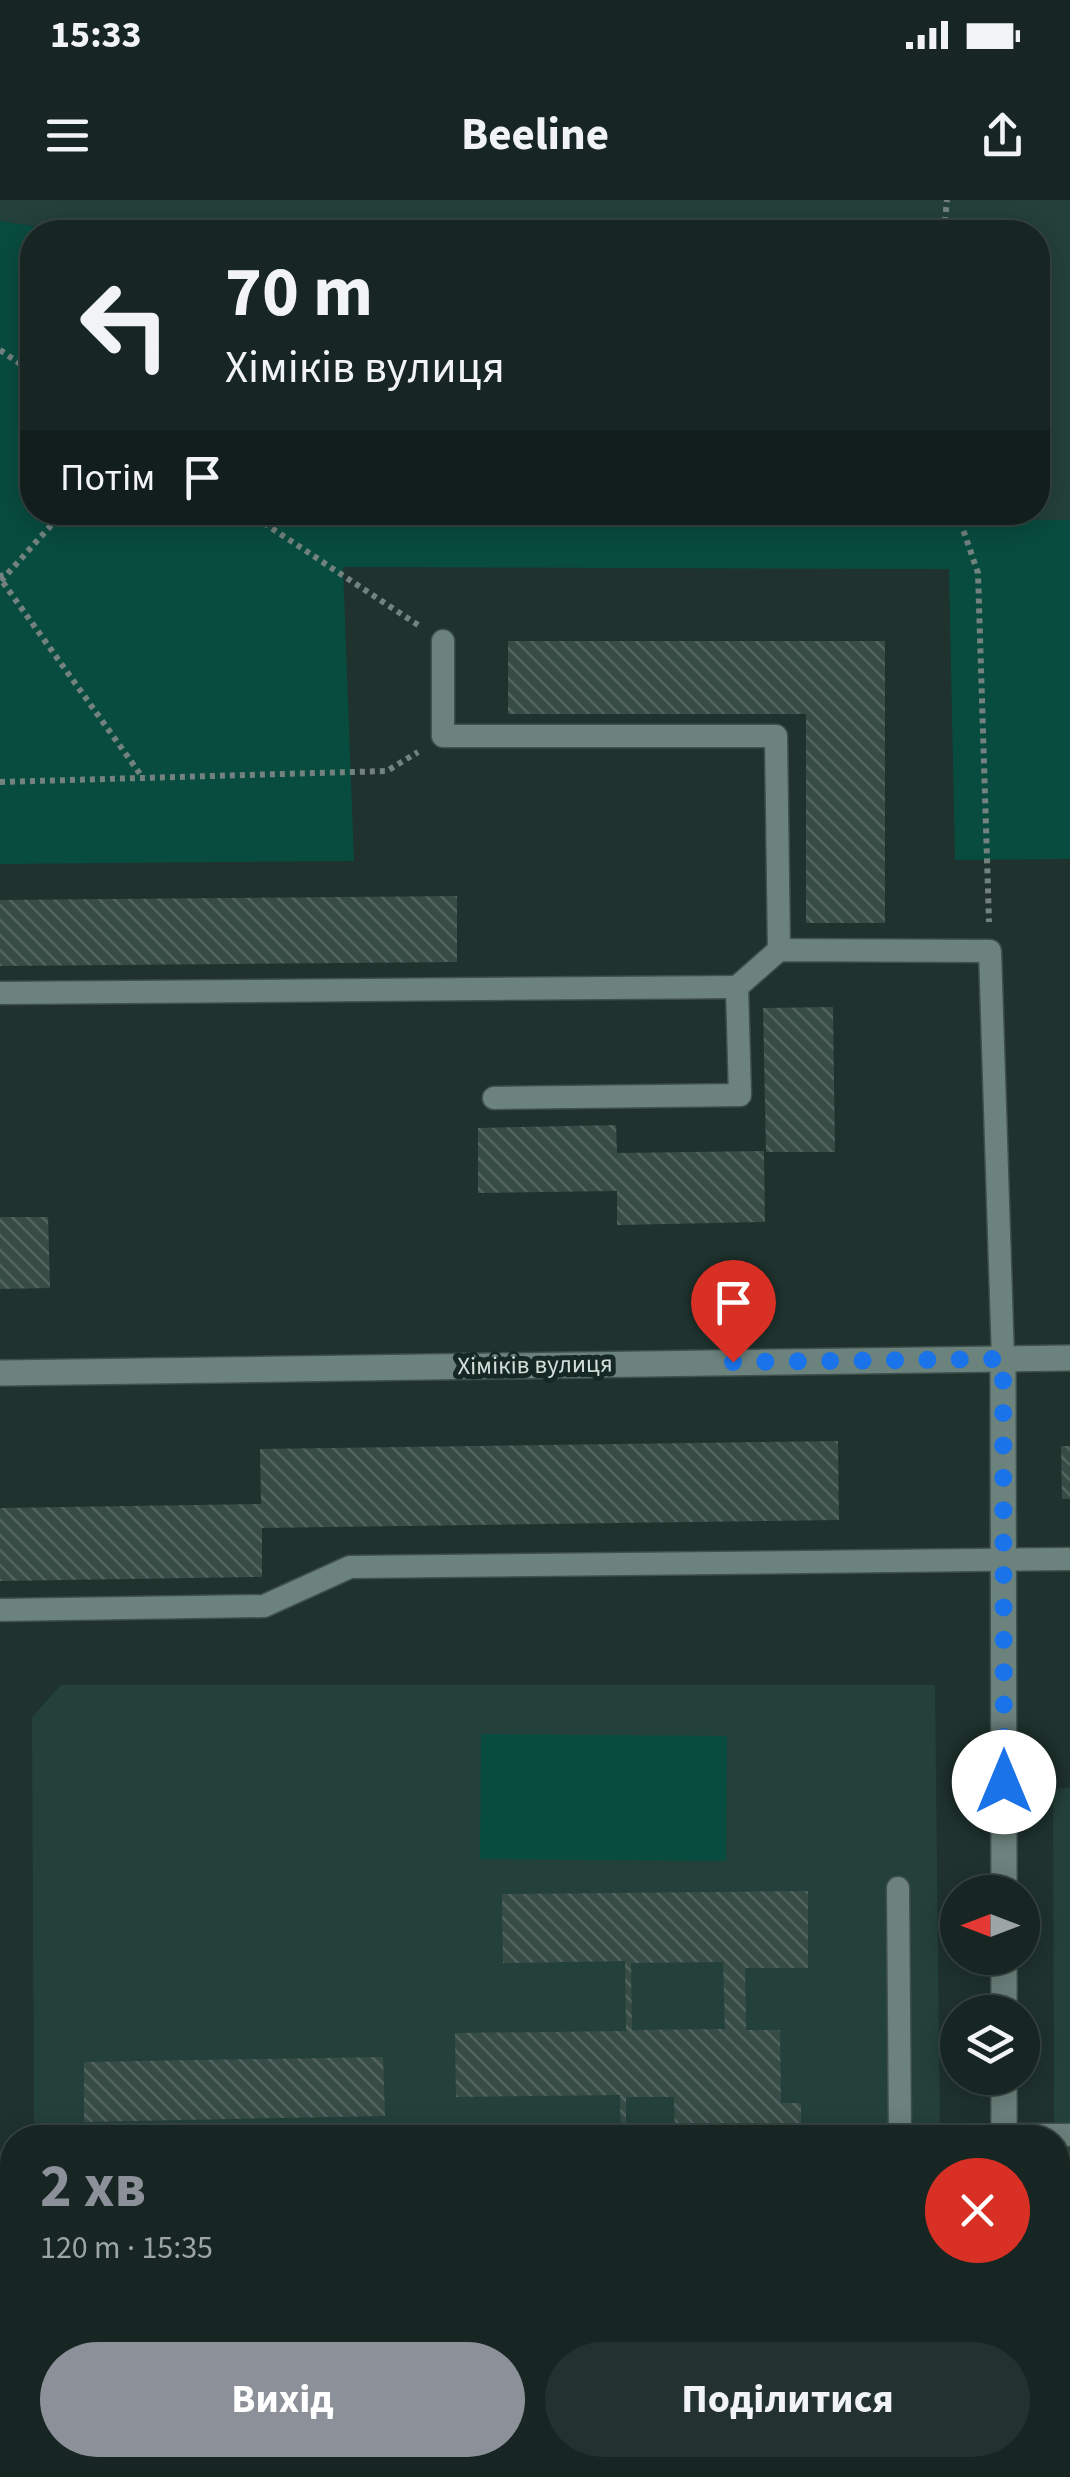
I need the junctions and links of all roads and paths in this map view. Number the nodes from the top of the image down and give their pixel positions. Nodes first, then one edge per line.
1 (51, 525) edge
2 (267, 525) edge
3 (961, 525) edge
4 (0, 578) edge
5 (443, 641) joint
6 (443, 736) junction
7 (143, 778) junction
8 (0, 782) edge
9 (779, 950) junction
10 (990, 951) junction
11 (737, 987) junction
12 (0, 993) edge
13 (494, 1098) dead end
14 (1070, 1358) edge
15 (1003, 1359) junction
16 (0, 1372) edge
17 (1070, 1559) edge
18 (1003, 1560) junction
19 (0, 1610) edge
20 (1004, 1875) edge
21 (898, 1888) dead end
22 (1004, 2095) edge
23 (900, 2125) edge
24 (1004, 2125) edge

1 - 4 path
2 - 5 path
3 - 10 path
4 - 7 path
5 - 6 lane
6 - 7 path
6 - 9 lane
7 - 8 path
9 - 10 lane
9 - 11 lane
10 - 15 lane
11 - 12 lane
11 - 13 lane
14 - 15 street, Хіміків вулиця
15 - 16 street, Хіміків вулиця
15 - 18 street
17 - 18 lane
18 - 19 lane
18 - 20 street
21 - 23 lane
22 - 24 street

